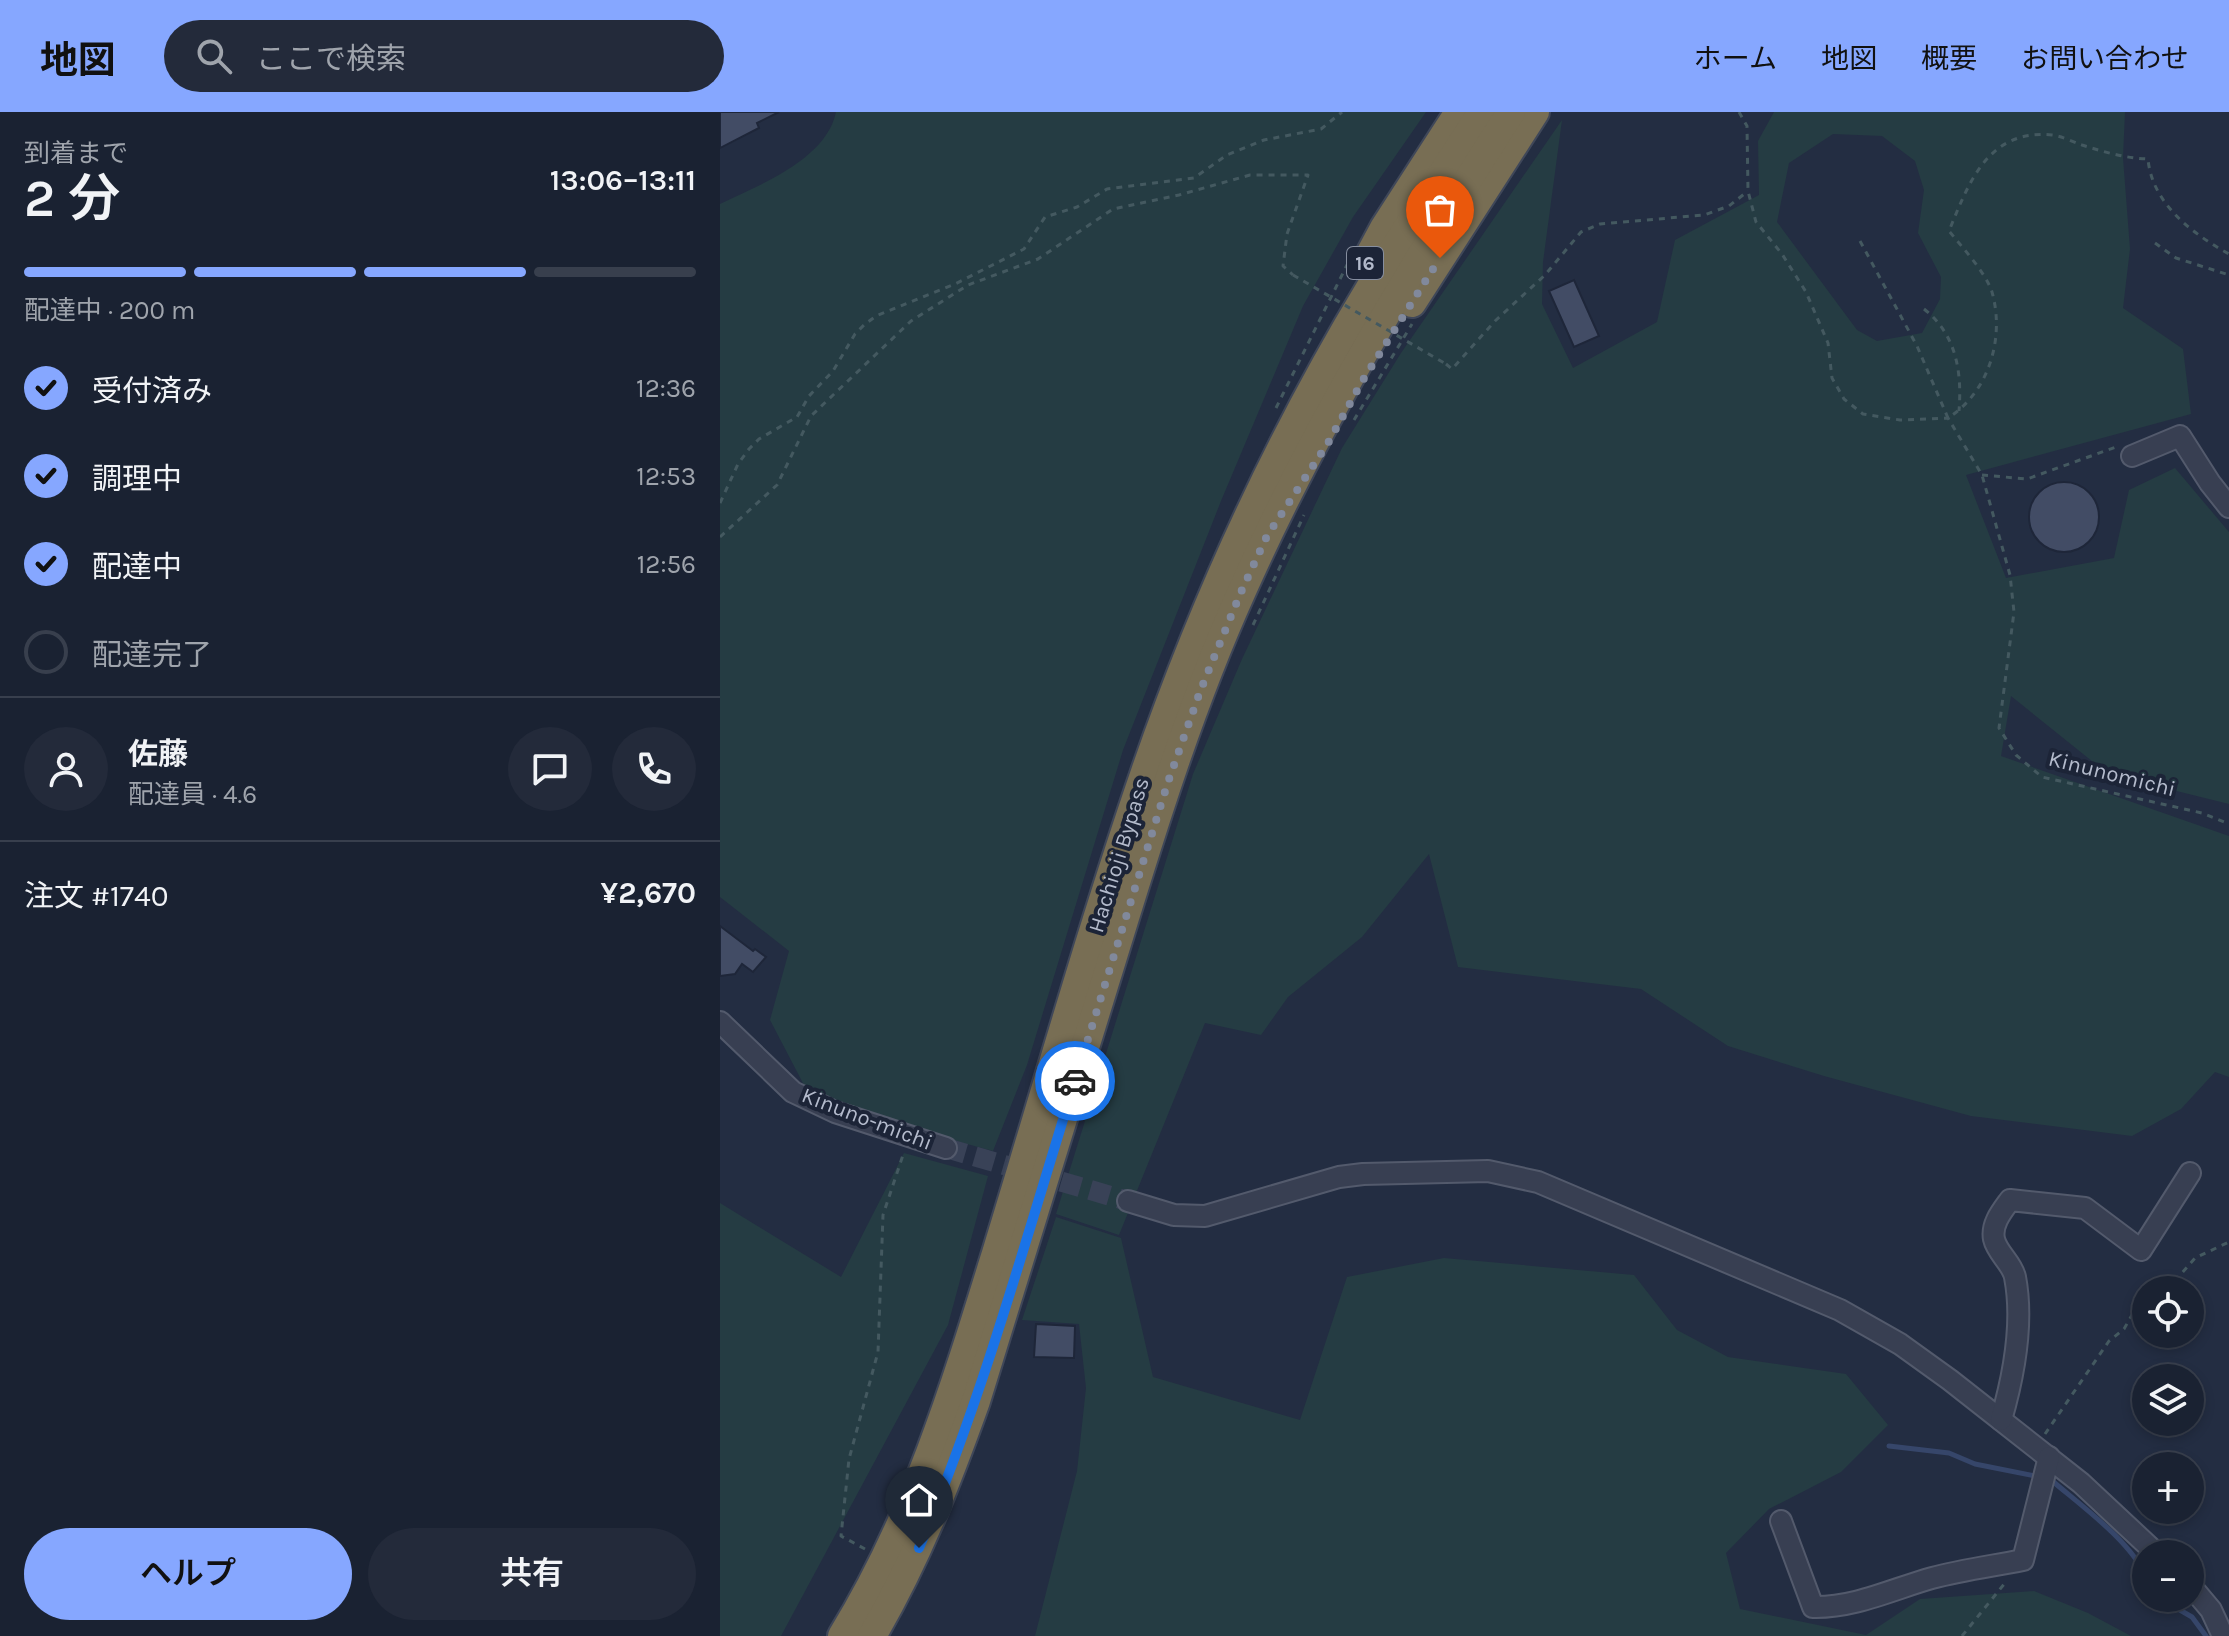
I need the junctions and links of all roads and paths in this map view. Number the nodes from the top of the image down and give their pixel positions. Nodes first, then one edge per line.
1 (1342, 112) edge
2 (1459, 112) edge
3 (1482, 112) edge
4 (1511, 112) edge
5 (1535, 112) edge
6 (1739, 112) edge
7 (1748, 191) junction
8 (1860, 241) dead end
9 (2155, 243) dead end
10 (2229, 254) edge
11 (2229, 275) edge
12 (1924, 309) dead end
13 (1412, 323) dead end
14 (1959, 411) junction
15 (1948, 418) junction
16 (1352, 422) dead end
17 (1295, 425) junction
18 (2132, 456) joint
19 (1982, 475) junction
20 (720, 503) edge
21 (2229, 507) edge
22 (1305, 514) dead end
23 (1267, 536) junction
24 (720, 537) edge
25 (1250, 632) dead end
26 (2229, 824) edge
27 (720, 1022) edge
28 (908, 1136) junction
29 (946, 1148) tunnel mouth
30 (2190, 1173) dead end
31 (1128, 1201) tunnel mouth
32 (2229, 1242) edge
33 (2179, 1276) edge
34 (2132, 1315) edge
35 (2001, 1420) junction
36 (2044, 1465) junction
37 (1781, 1521) dead end
38 (2142, 1540) edge
39 (868, 1551) dead end
40 (2023, 1560) junction
41 (2204, 1602) edge
42 (842, 1636) edge
43 (872, 1636) edge
44 (1962, 1636) edge
45 (2223, 1636) edge

1 - 20 path
2 - 17 highway, 16
3 - 17 highway, Hachioji Bypass / 16
4 - 23 highway, Hachioji Bypass / 16
5 - 23 highway, 16
6 - 7 path
7 - 15 path
7 - 24 path, bridge
8 - 15 path, Kinunomichi
9 - 11 path
10 - 14 path
12 - 14 path
13 - 16 path
14 - 15 path
15 - 19 path, Kinunomichi
17 - 42 highway, Hachioji Bypass / 16
18 - 19 path
18 - 21 street
19 - 26 path, Kinunomichi
22 - 25 path
23 - 43 highway, Hachioji Bypass / 16
27 - 28 street, Kinuno-michi
28 - 29 street, Kinuno-michi
28 - 39 path
30 - 35 street
31 - 35 street
32 - 33 path
34 - 36 path
35 - 36 street
36 - 38 street
36 - 40 street
37 - 40 street
40 - 44 path
41 - 45 street

